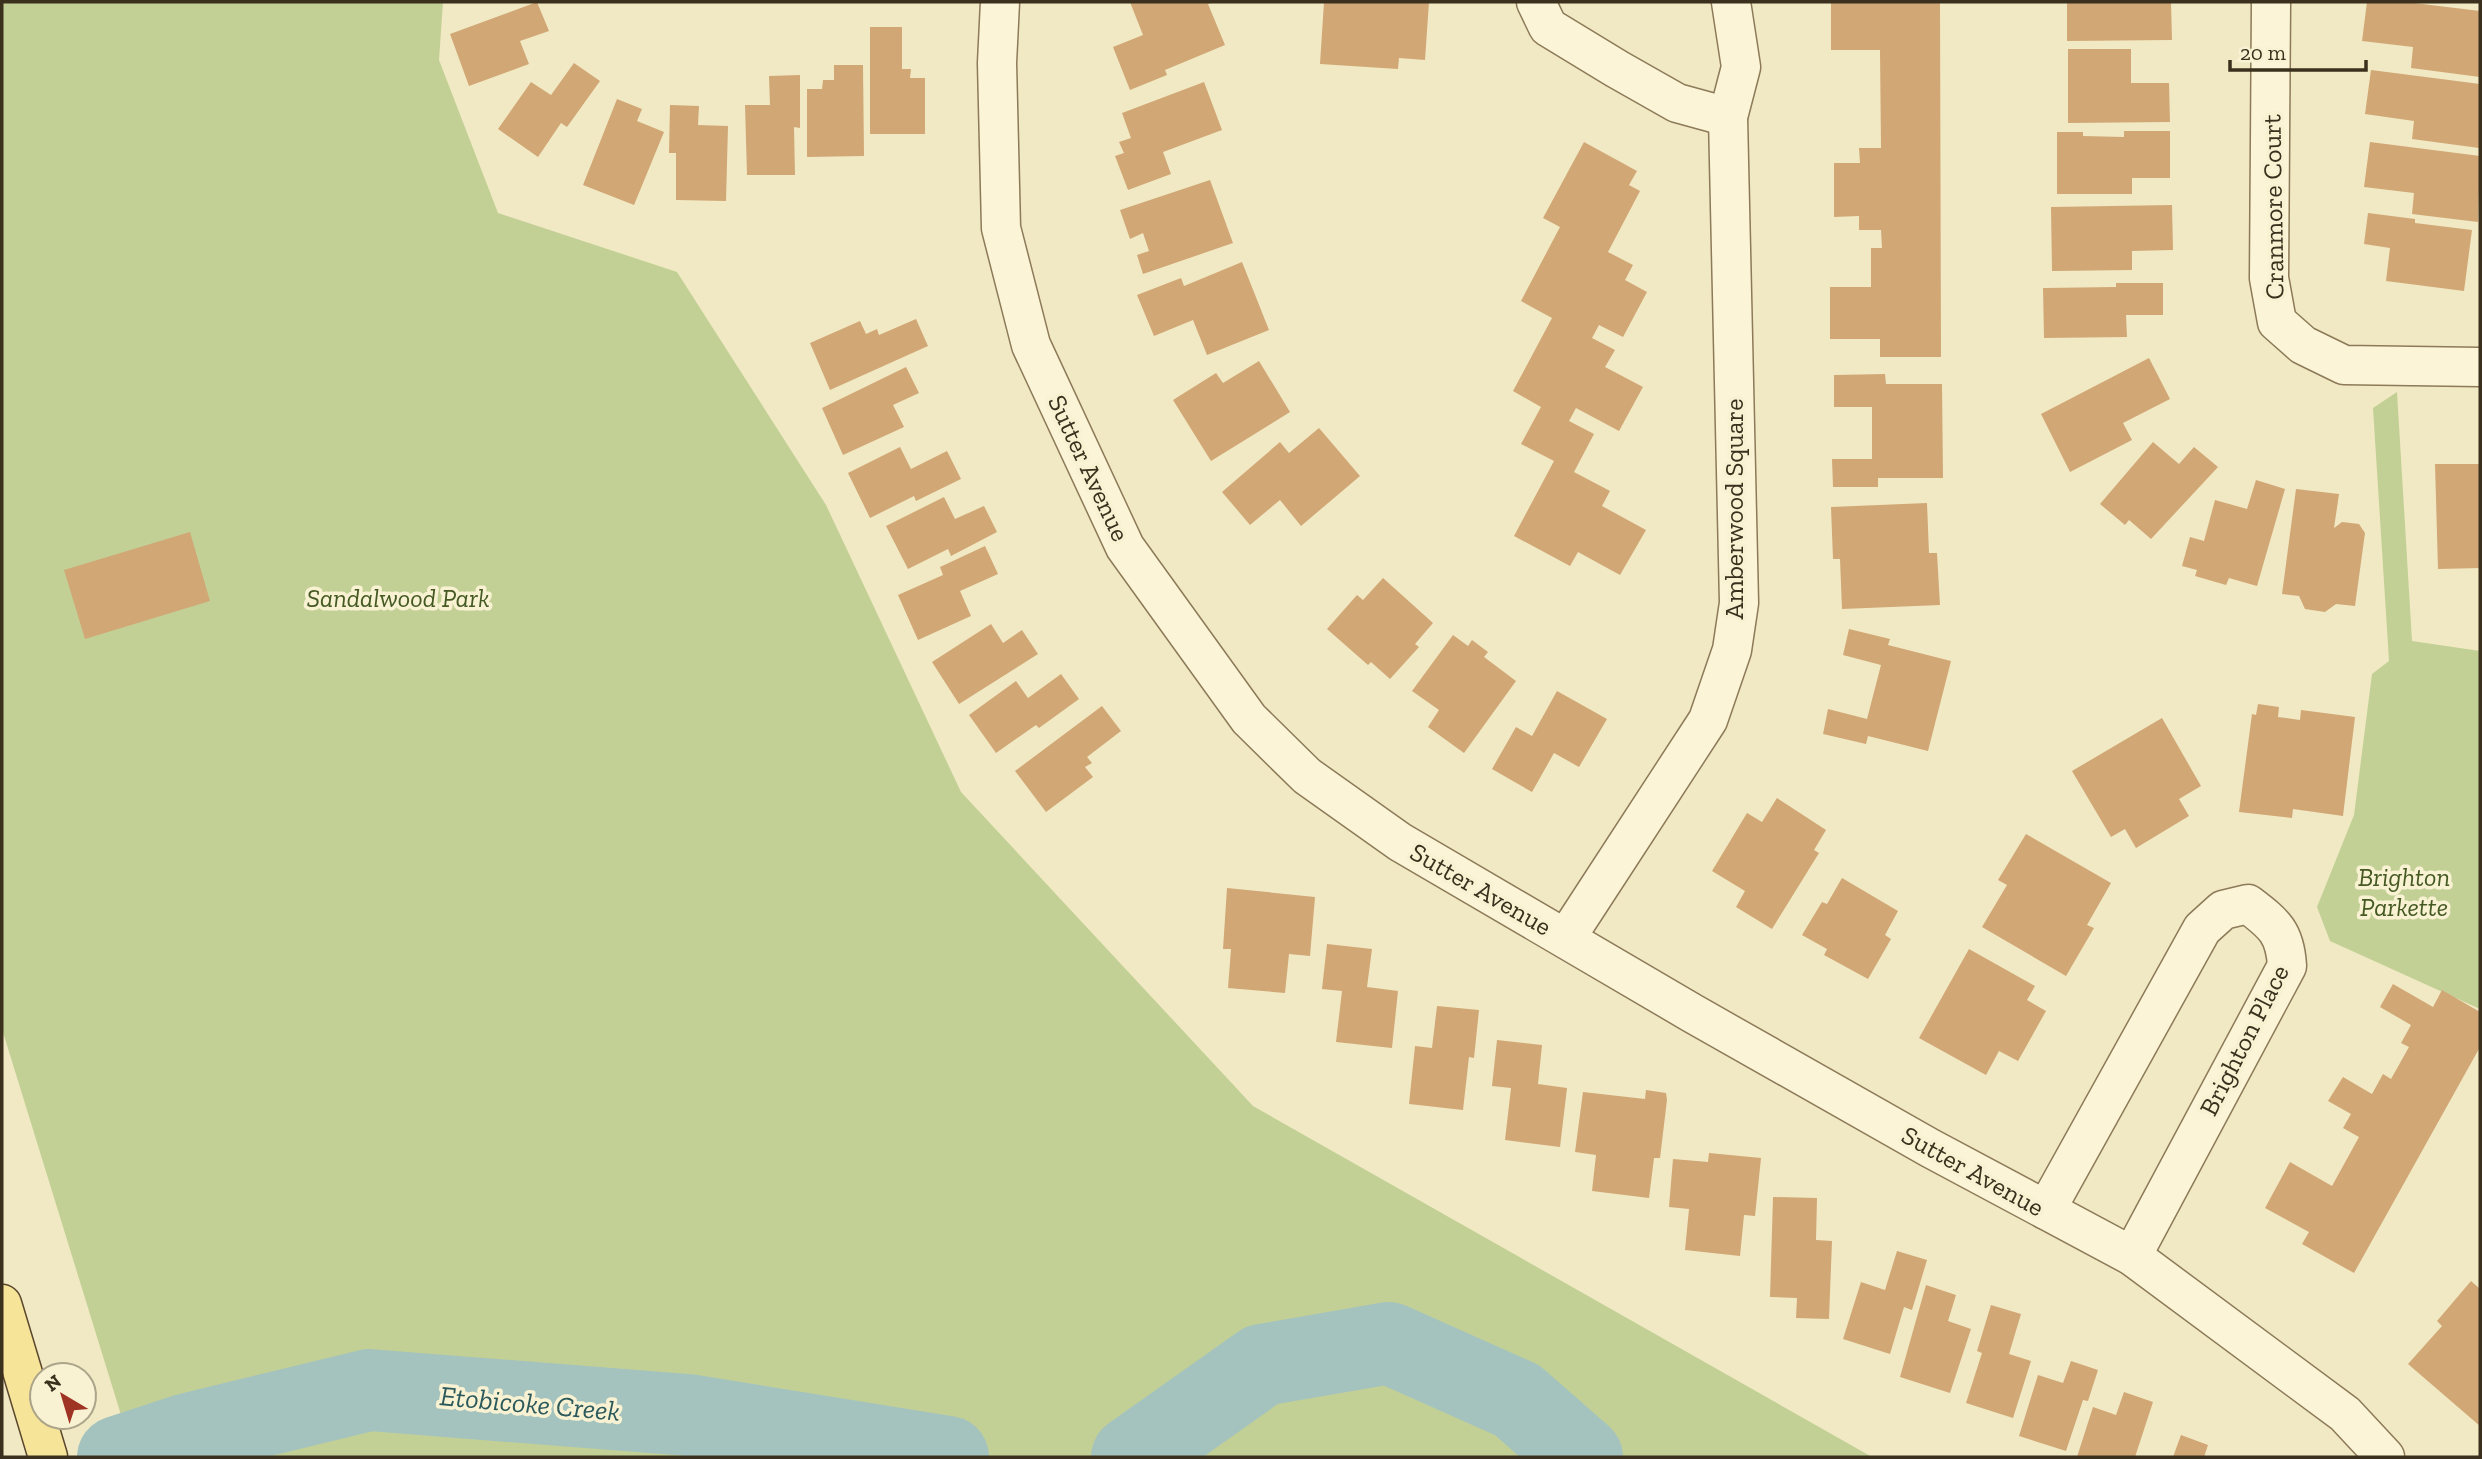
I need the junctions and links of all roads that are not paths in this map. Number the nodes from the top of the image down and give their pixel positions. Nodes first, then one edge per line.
1 (1000, 2) edge
2 (1536, 2) edge
3 (1731, 2) edge
4 (2271, 2) edge
5 (1728, 117) junction
6 (2480, 367) edge
7 (1566, 938) junction
8 (2046, 1210) junction
9 (2132, 1256) junction
10 (2, 1304) edge
11 (43, 1441) edge
12 (2385, 1457) edge

1 - 7 street, Sutter Avenue
2 - 5 street
3 - 5 street, Amberwood Square
4 - 6 street, Cranmore Court
5 - 7 street, Amberwood Square
7 - 8 street, Sutter Avenue
8 - 9 street, Sutter Avenue
8 - 9 street, Brighton Place
9 - 12 street, Sutter Avenue
10 - 11 main road

